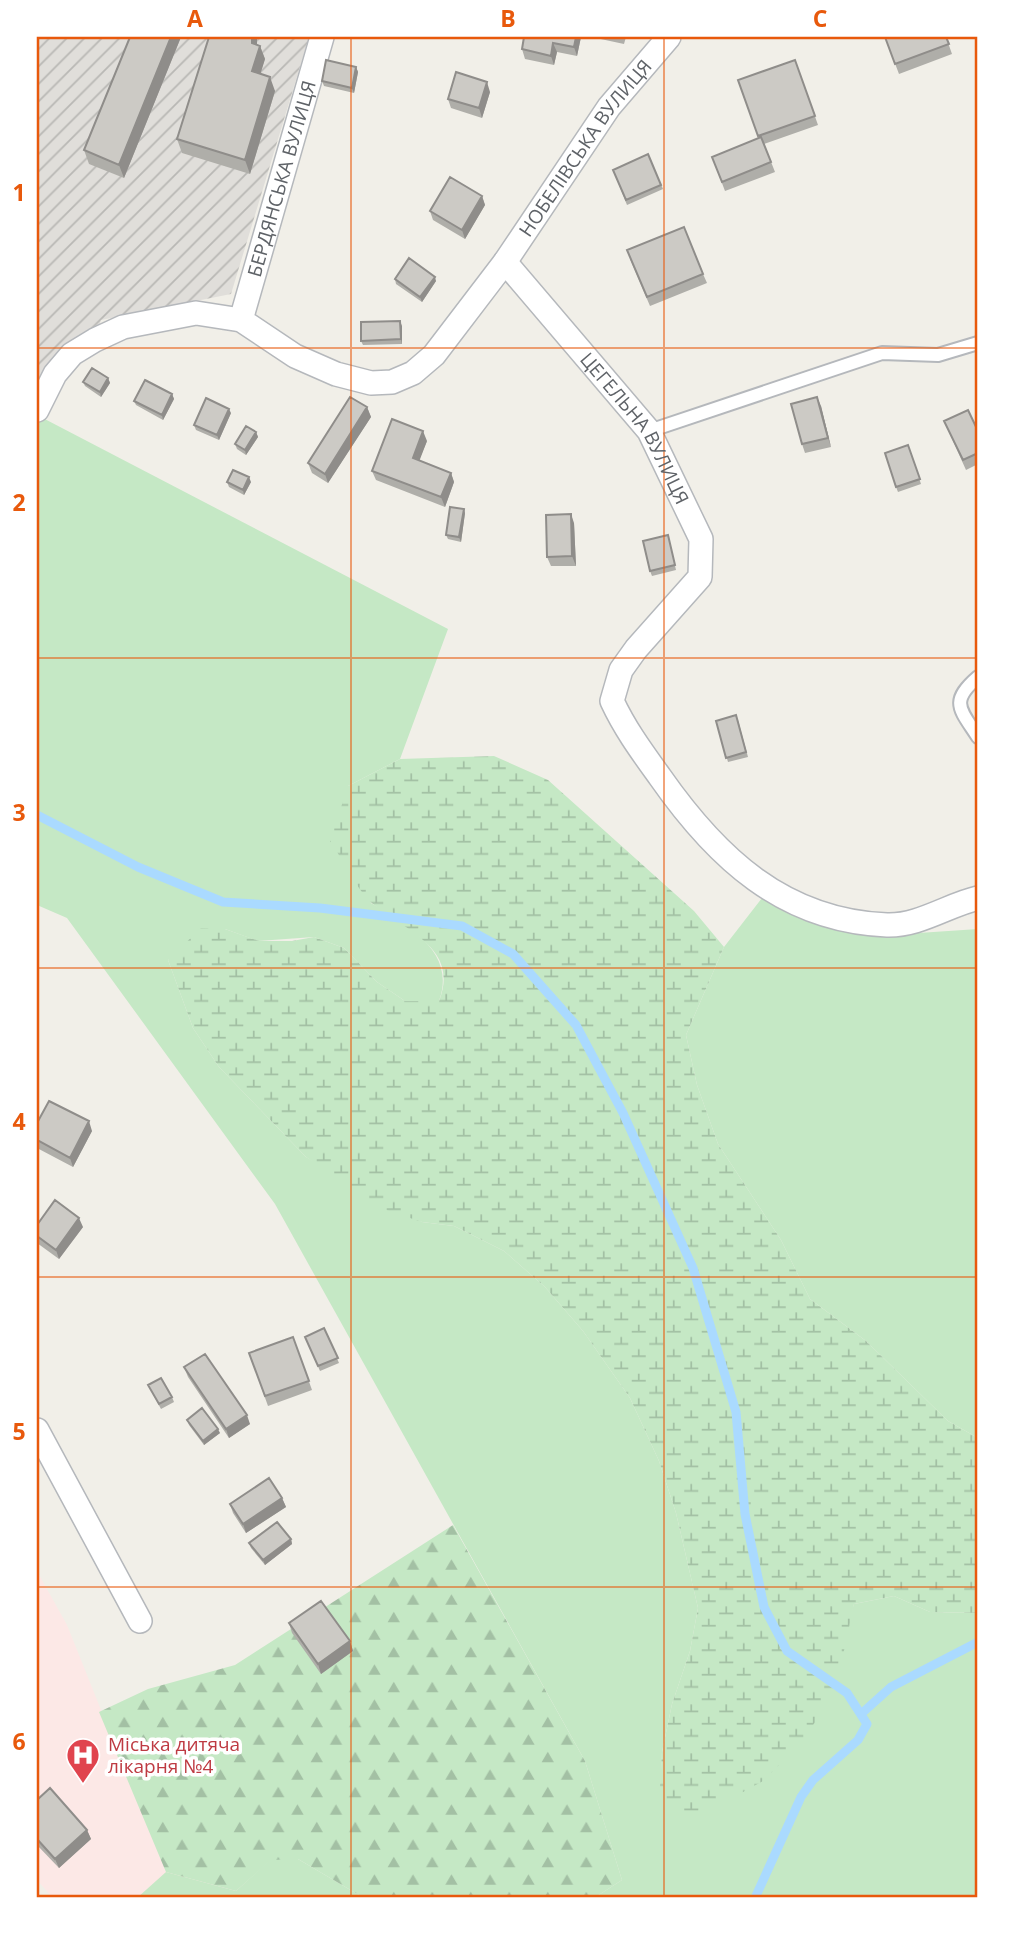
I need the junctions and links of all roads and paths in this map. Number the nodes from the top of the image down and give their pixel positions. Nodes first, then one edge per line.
1 (322, 37) edge
2 (669, 37) edge
3 (505, 262) junction
4 (241, 320) junction
5 (978, 343) edge
6 (41, 387) edge
7 (37, 410) edge
8 (649, 431) junction
9 (978, 677) edge
10 (978, 737) edge
11 (978, 897) edge
12 (37, 1430) edge
13 (139, 1622) dead end

1 - 4 street, БЕРДЯНСЬКА ВУЛИЦЯ
2 - 3 street, НОБЕЛІВСЬКА ВУЛИЦЯ
3 - 4 street
3 - 8 street, ЦЕГЕЛЬНА ВУЛИЦЯ
4 - 6 street
5 - 8 lane
6 - 7 street
8 - 11 street, ЦЕГЕЛЬНА ВУЛИЦЯ
9 - 10 lane
12 - 13 street

